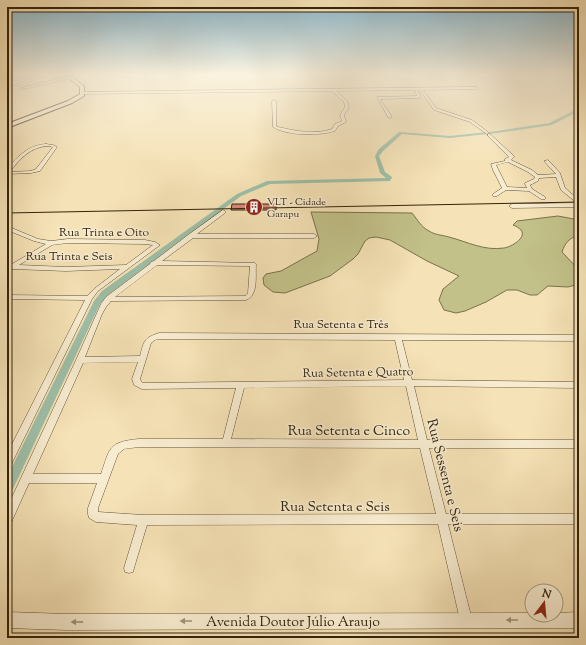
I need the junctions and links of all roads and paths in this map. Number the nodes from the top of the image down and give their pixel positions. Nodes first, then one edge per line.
1 (62, 105) edge
2 (274, 105) edge
3 (347, 105) edge
4 (382, 105) edge
5 (432, 105) edge
6 (390, 117) dead end
7 (7, 126) edge
8 (508, 160) junction
9 (546, 161) dead end
10 (7, 172) edge
11 (558, 175) junction
12 (537, 177) junction
13 (505, 188) junction
14 (530, 190) junction
15 (495, 195) dead end
16 (543, 198) dead end
17 (579, 204) edge
18 (512, 206) dead end
19 (223, 212) dead end
20 (7, 228) edge
21 (190, 236) junction
22 (314, 236) dead end
23 (51, 243) junction
24 (153, 263) junction
25 (126, 268) junction
26 (9, 269) edge
27 (7, 297) edge
28 (89, 298) junction
29 (108, 299) junction
30 (398, 336) junction
31 (579, 338) edge
32 (80, 360) junction
33 (141, 360) junction
34 (137, 383) joint
35 (409, 383) junction
36 (241, 385) junction
37 (579, 385) edge
38 (226, 443) junction
39 (423, 444) junction
40 (579, 444) edge
41 (7, 464) edge
42 (26, 478) junction
43 (104, 479) junction
44 (579, 519) edge
45 (7, 520) edge
46 (143, 520) junction
47 (442, 520) junction
48 (129, 568) dead end
49 (7, 620) edge
50 (466, 620) junction
51 (579, 620) edge

1 - 7 main road
2 - 3 street
4 - 6 street
5 - 8 street
8 - 12 street
8 - 13 street
9 - 11 street
10 - 10 street
11 - 12 street
11 - 17 street
12 - 14 street
13 - 14 street
13 - 15 street
14 - 16 street
17 - 18 street
19 - 21 street
20 - 23 street
21 - 22 street
21 - 24 street
23 - 25 street, Rua Trinta e Oito
23 - 26 street, Rua Trinta e Seis
24 - 29 street
24 - 29 street
25 - 26 street, Rua Trinta e Seis
25 - 28 street
27 - 28 street
28 - 41 street
29 - 32 street
30 - 31 street, Rua Setenta e Três
30 - 33 street, Rua Setenta e Três
30 - 35 street, Rua Sessenta e Seis
32 - 33 street
32 - 42 street
33 - 34 street, Rua Setenta e Três
34 - 36 street, Rua Setenta e Quatro
35 - 36 street, Rua Setenta e Quatro
35 - 37 street, Rua Setenta e Quatro
35 - 39 street, Rua Sessenta e Seis
36 - 38 street
38 - 39 street, Rua Setenta e Cinco
38 - 43 street, Rua Setenta e Cinco
39 - 40 street, Rua Setenta e Cinco
39 - 47 street, Rua Sessenta e Seis
42 - 43 street
42 - 45 street
43 - 46 street, Rua Setenta e Seis
44 - 47 street, Rua Setenta e Seis
46 - 47 street, Rua Setenta e Seis
46 - 48 street
47 - 50 street, Rua Sessenta e Seis
50 -> 49 street, Avenida Doutor Júlio Araujo
51 -> 50 street, Avenida Doutor Júlio Araujo

